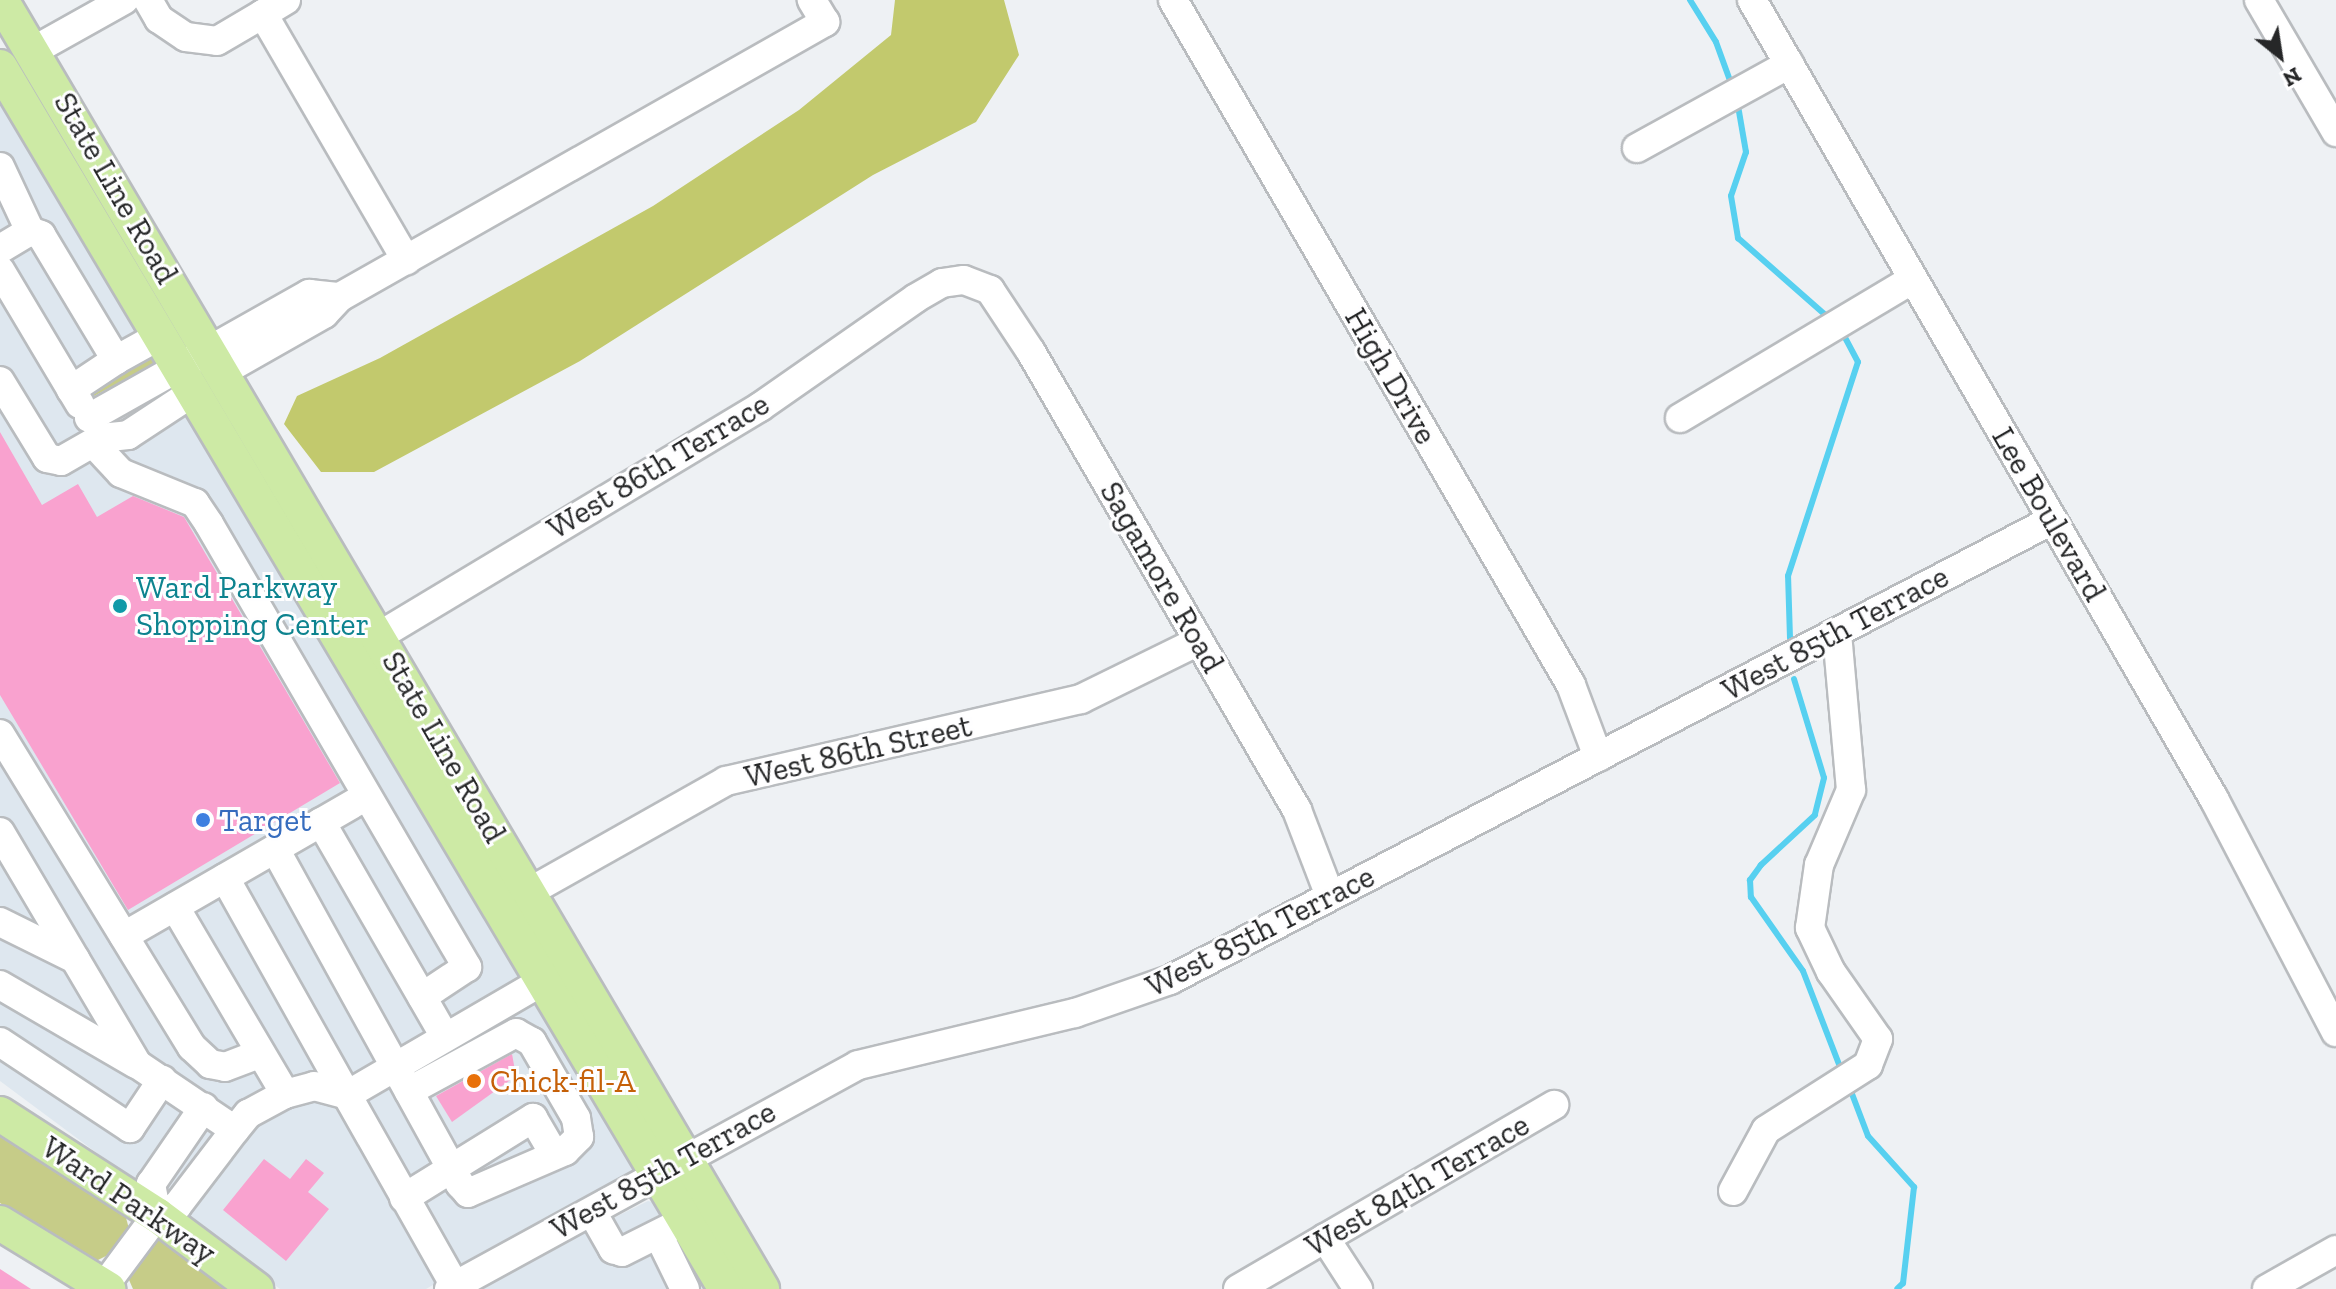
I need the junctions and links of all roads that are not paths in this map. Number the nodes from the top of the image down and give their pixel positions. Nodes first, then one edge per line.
1 (1, 0) edge
2 (124, 0) edge
3 (148, 0) edge
4 (812, 0) edge
5 (1173, 0) edge
6 (2259, 0) edge
7 (1755, 1) edge
8 (274, 7) edge
9 (31, 52) junction
10 (1789, 64) junction
11 (0, 67) edge
12 (2336, 132) edge
13 (1637, 148) dead end
14 (0, 167) edge
15 (30, 231) junction
16 (0, 249) edge
17 (406, 260) junction
18 (0, 270) edge
19 (1913, 279) junction
20 (964, 280) joint
21 (145, 344) dead end
22 (116, 360) junction
23 (214, 360) junction
24 (184, 379) junction
25 (0, 381) edge
26 (71, 390) junction
27 (1680, 418) dead end
28 (95, 433) junction
29 (2052, 520) junction
30 (1837, 633) junction
31 (379, 635) junction
32 (1199, 641) junction
33 (350, 654) junction
34 (0, 734) edge
35 (1598, 757) junction
36 (366, 796) junction
37 (321, 822) junction
38 (0, 832) edge
39 (275, 849) junction
40 (225, 878) junction
41 (529, 892) junction
42 (1330, 896) junction
43 (175, 907) junction
44 (0, 922) edge
45 (124, 936) junction
46 (75, 959) junction
47 (541, 982) junction
48 (0, 985) edge
49 (422, 997) junction
50 (2336, 1032) edge
51 (445, 1037) junction
52 (0, 1042) edge
53 (257, 1055) junction
54 (137, 1064) junction
55 (402, 1079) junction
56 (162, 1080) junction
57 (285, 1094) junction
58 (347, 1095) junction
59 (1554, 1105) dead end
60 (204, 1107) junction
61 (0, 1114) edge
62 (235, 1130) junction
63 (554, 1154) junction
64 (451, 1167) junction
65 (671, 1169) junction
66 (1733, 1191) dead end
67 (404, 1198) junction
68 (592, 1212) junction
69 (157, 1215) junction
70 (0, 1223) edge
71 (672, 1229) junction
72 (1325, 1238) junction
73 (2336, 1250) edge
74 (467, 1284) edge
75 (105, 1288) edge
76 (256, 1289) edge
77 (685, 1289) edge
78 (726, 1289) edge
79 (762, 1289) edge
80 (1238, 1289) edge
81 (1358, 1289) edge
82 (2267, 1289) edge

1 - 9 main road, State Line Road
2 - 9 street
3 - 8 street
4 - 17 street
5 - 35 street, High Drive
6 - 12 street
7 - 10 street, Lee Boulevard
8 - 17 street
9 - 23 main road, State Line Road
10 - 13 street
10 - 19 street, Lee Boulevard
11 - 24 main road, State Line Road
14 - 15 street
15 - 16 street
15 - 22 street
17 - 23 street
18 - 26 street
19 - 27 street
19 - 29 street, Lee Boulevard
20 - 31 street, West 86th Terrace
20 - 32 street, Sagamore Road
21 - 22 street
22 - 26 street
23 - 24 street
23 - 31 main road, State Line Road
24 - 28 street
24 - 33 main road, State Line Road
25 - 28 street
26 - 28 street
28 - 36 street
29 - 30 street, West 85th Terrace
29 - 50 street, Lee Boulevard
30 - 35 street, West 85th Terrace
30 - 66 street
31 - 33 street, West 86th Terrace
31 - 41 main road, State Line Road
32 - 41 street, West 86th Street
32 - 42 street, Sagamore Road
33 - 47 main road, State Line Road
34 - 45 street
35 - 42 street, West 85th Terrace
36 - 37 street
36 - 49 street
37 - 39 street
37 - 49 street
38 - 46 street
39 - 40 street
39 - 55 street
40 - 43 street
40 - 58 street
41 - 65 main road, State Line Road
42 - 65 street, West 85th Terrace
43 - 45 street
43 - 53 street
44 - 46 street
45 - 53 street
46 - 54 street
47 - 51 street
47 - 65 main road, State Line Road
48 - 54 street
49 - 51 street
51 - 55 street
52 - 56 street
53 - 57 street
54 - 56 street
55 - 58 street
55 - 63 street
55 - 64 street
56 - 60 street
57 - 58 street
57 - 62 street
58 - 67 street
59 - 72 street, West 84th Terrace
60 - 62 street
60 - 69 street
61 - 69 main road, Ward Parkway
62 - 69 street
63 - 64 street
63 - 64 street
64 - 67 street
65 - 68 street, West 85th Terrace
65 - 71 main road, State Line Road
65 - 79 main road, State Line Road
67 - 74 street
68 - 71 street
68 - 74 street, West 85th Terrace
69 - 75 street
69 - 76 main road, Ward Parkway
70 - 75 main road
71 - 77 street
71 - 78 main road, State Line Road
72 - 80 street, West 84th Terrace
72 - 81 street
73 - 82 street

